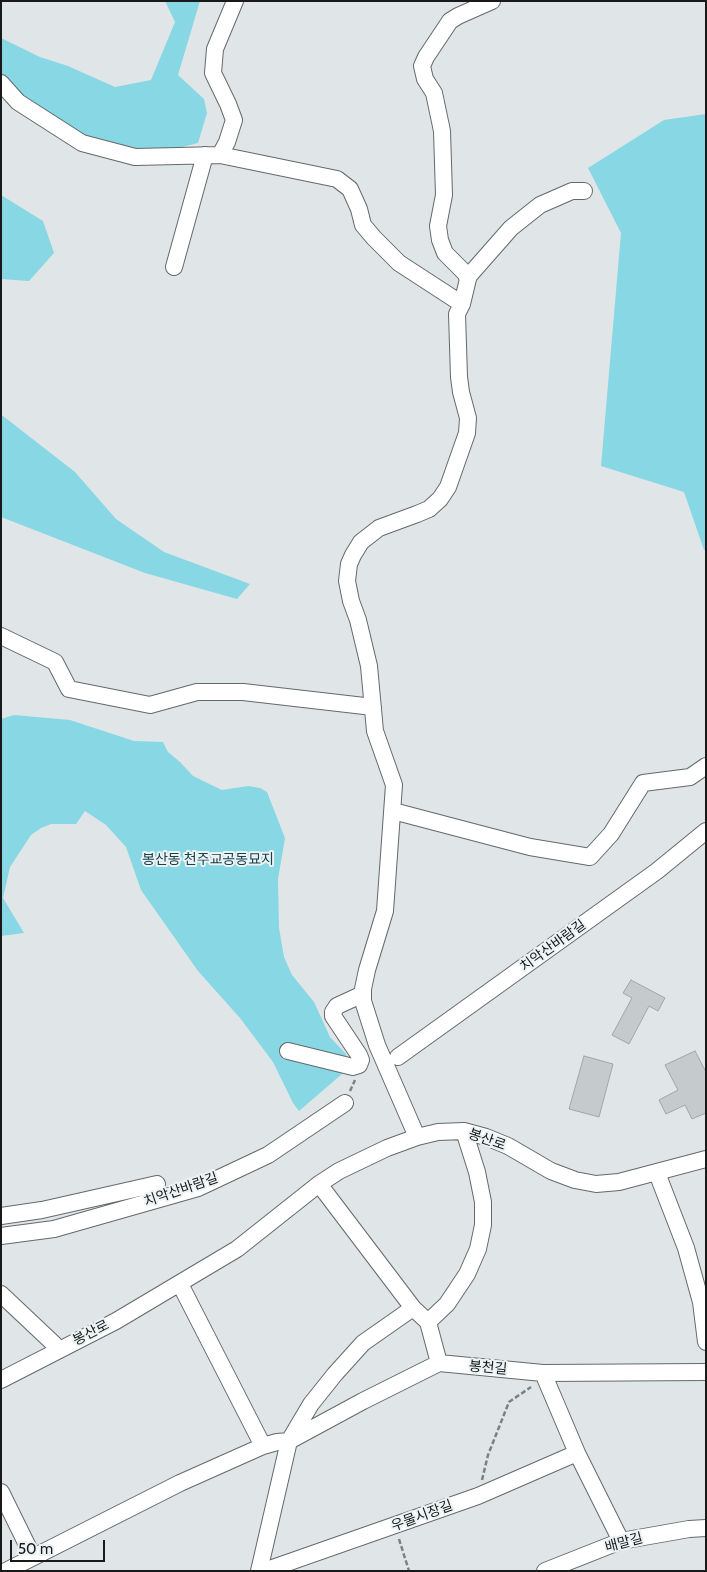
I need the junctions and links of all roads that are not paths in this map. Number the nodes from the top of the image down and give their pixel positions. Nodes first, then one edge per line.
1 (235, 1) edge
2 (492, 1) edge
3 (1, 83) edge
4 (212, 155) junction
5 (584, 191) dead end
6 (174, 266) dead end
7 (467, 278) junction
8 (462, 304) junction
9 (1, 636) edge
10 (373, 707) junction
11 (706, 766) edge
12 (393, 811) junction
13 (703, 839) edge
14 (363, 994) junction
15 (288, 1051) dead end
16 (398, 1057) dead end
17 (345, 1104) road end
18 (464, 1131) junction
19 (417, 1137) junction
20 (706, 1159) edge
21 (657, 1173) junction
22 (157, 1184) dead end
23 (319, 1184) junction
24 (1, 1216) edge
25 (1, 1236) edge
26 (180, 1284) junction
27 (1, 1294) edge
28 (703, 1302) edge
29 (413, 1308) junction
30 (428, 1322) junction
31 (706, 1342) edge
32 (57, 1350) junction
33 (440, 1363) junction
34 (543, 1372) junction
35 (706, 1372) edge
36 (1, 1380) edge
37 (289, 1441) junction
38 (263, 1446) junction
39 (577, 1453) junction
40 (1, 1492) edge
41 (706, 1528) edge
42 (621, 1541) junction
43 (33, 1557) junction
44 (6, 1571) edge
45 (259, 1571) edge
46 (264, 1571) edge
47 (545, 1571) edge

1 - 4 street
2 - 7 street
3 - 4 street
4 - 6 street
4 - 8 street
5 - 7 street
7 - 8 street
8 - 10 street
9 - 10 street
10 - 12 street
11 - 12 street
12 - 14 street
13 - 16 street, 치악산바람길
14 - 15 street
14 - 19 street
17 - 25 street, 치악산바람길
18 - 19 street, 봉산로
18 - 21 street, 봉산로
18 - 30 street
19 - 23 street, 봉산로
20 - 21 street, 봉산로
21 - 28 street
22 - 24 street
23 - 26 street, 봉산로
23 - 29 street
26 - 32 street, 봉산로
26 - 38 street
27 - 32 street
28 - 31 street
29 - 30 street
29 - 37 street
30 - 33 street
32 - 36 street, 봉산로
33 - 34 street, 봉천길
33 - 37 street
34 - 35 street, 봉천길
34 - 39 street
37 - 38 street
37 - 45 street
38 - 43 street
39 - 42 street
39 - 46 street, 우물시장길
40 - 43 street
41 - 42 street, 배말길
42 - 47 street, 배말길
43 - 44 street

